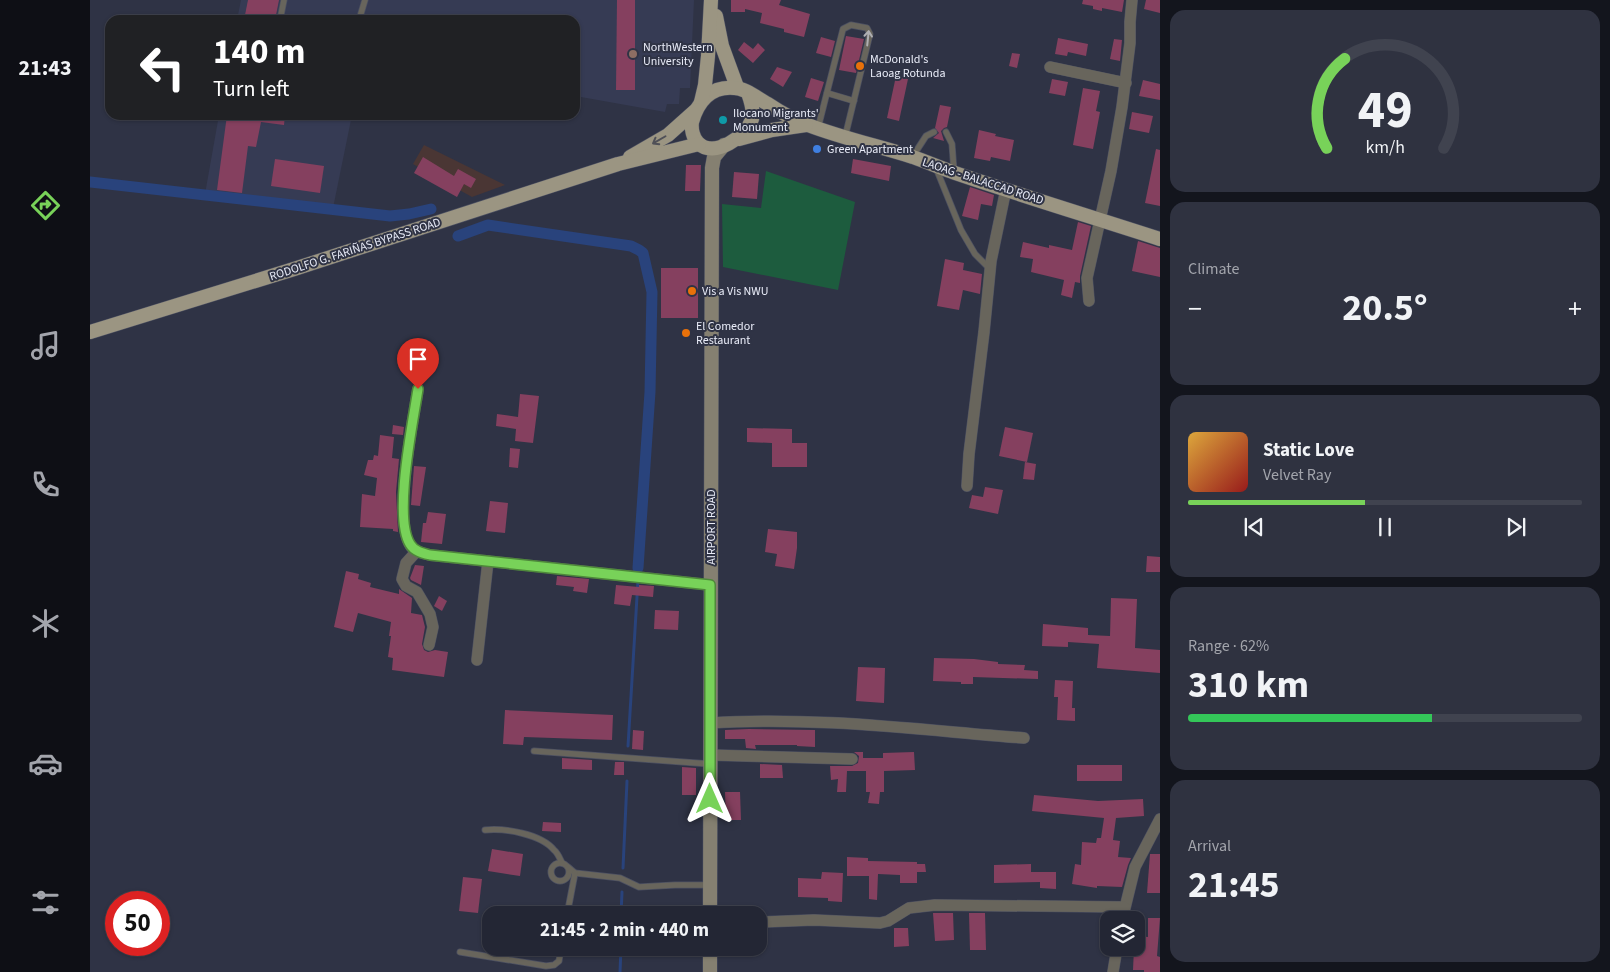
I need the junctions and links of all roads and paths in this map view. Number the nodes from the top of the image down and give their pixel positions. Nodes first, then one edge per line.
1 (284, 0) edge
2 (365, 0) edge
3 (712, 0) edge
4 (1132, 0) edge
5 (281, 15) edge
6 (360, 15) edge
7 (1050, 67) dead end
8 (1126, 83) junction
9 (743, 90) junction
10 (827, 93) junction
11 (854, 101) junction
12 (698, 106) junction
13 (812, 127) junction
14 (934, 132) dead end
15 (946, 132) dead end
16 (845, 137) junction
17 (731, 142) junction
18 (702, 146) junction
19 (912, 157) junction
20 (618, 164) junction
21 (935, 166) junction
22 (712, 168) junction
23 (954, 172) junction
24 (1006, 189) junction
25 (1101, 220) junction
26 (1160, 239) edge
27 (990, 268) junction
28 (1089, 301) dead end
29 (90, 332) edge
30 (418, 389) dead end
31 (967, 486) dead end
32 (417, 551) junction
33 (488, 561) junction
34 (710, 585) junction
35 (429, 646) dead end
36 (477, 660) dead end
37 (710, 723) junction
38 (1024, 738) dead end
39 (534, 751) dead end
40 (852, 759) dead end
41 (710, 760) junction
42 (1160, 819) edge
43 (485, 830) dead end
44 (575, 873) junction
45 (710, 885) junction
46 (570, 906) edge
47 (710, 906) edge
48 (1124, 907) junction
49 (1123, 911) edge
50 (767, 922) edge
51 (460, 952) dead end
52 (482, 956) edge
53 (485, 956) edge
54 (560, 956) edge
55 (710, 956) edge
56 (1116, 956) edge
57 (710, 972) edge
58 (1113, 972) edge

1 - 5 lane
2 - 6 lane
3 - 9 main road
3 - 12 main road
4 - 8 street
7 - 8 street
8 - 25 street
9 - 12 main road
9 - 13 main road, LAOAG - BALACCAD ROAD
9 - 17 main road
10 - 11 lane
11 -> 10 lane
10 - 13 lane
11 - 16 lane
12 - 18 main road
12 -> 20 main road, RODOLFO G. FARIÑAS BYPASS ROAD
13 - 16 main road, LAOAG - BALACCAD ROAD
13 - 17 main road, LAOAG - BALACCAD ROAD
14 - 19 lane
15 - 23 lane
16 - 19 main road, LAOAG - BALACCAD ROAD
17 - 18 main road
17 - 22 main road
18 - 20 main road, RODOLFO G. FARIÑAS BYPASS ROAD
18 - 22 main road
19 - 21 main road, LAOAG - BALACCAD ROAD
20 - 29 main road, RODOLFO G. FARIÑAS BYPASS ROAD
21 - 23 main road, LAOAG - BALACCAD ROAD
21 - 27 lane
22 - 34 main road, AIRPORT ROAD
23 - 24 main road, LAOAG - BALACCAD ROAD
24 - 25 main road, LAOAG - BALACCAD ROAD
24 - 27 street
25 - 26 main road, LAOAG - BALACCAD ROAD
25 - 28 street
27 - 31 street
30 - 32 street
32 - 33 street
32 - 35 street
33 - 34 street
33 - 36 street
34 - 37 main road, AIRPORT ROAD
37 - 38 street
37 - 41 main road, AIRPORT ROAD
39 - 41 lane
40 - 41 street
41 - 45 main road, AIRPORT ROAD
42 - 48 street
43 - 44 lane
44 - 45 lane
44 - 46 lane
45 - 47 main road, AIRPORT ROAD
48 - 49 street
48 - 50 street
51 - 52 lane
53 - 54 lane
55 - 57 main road
56 - 58 street

